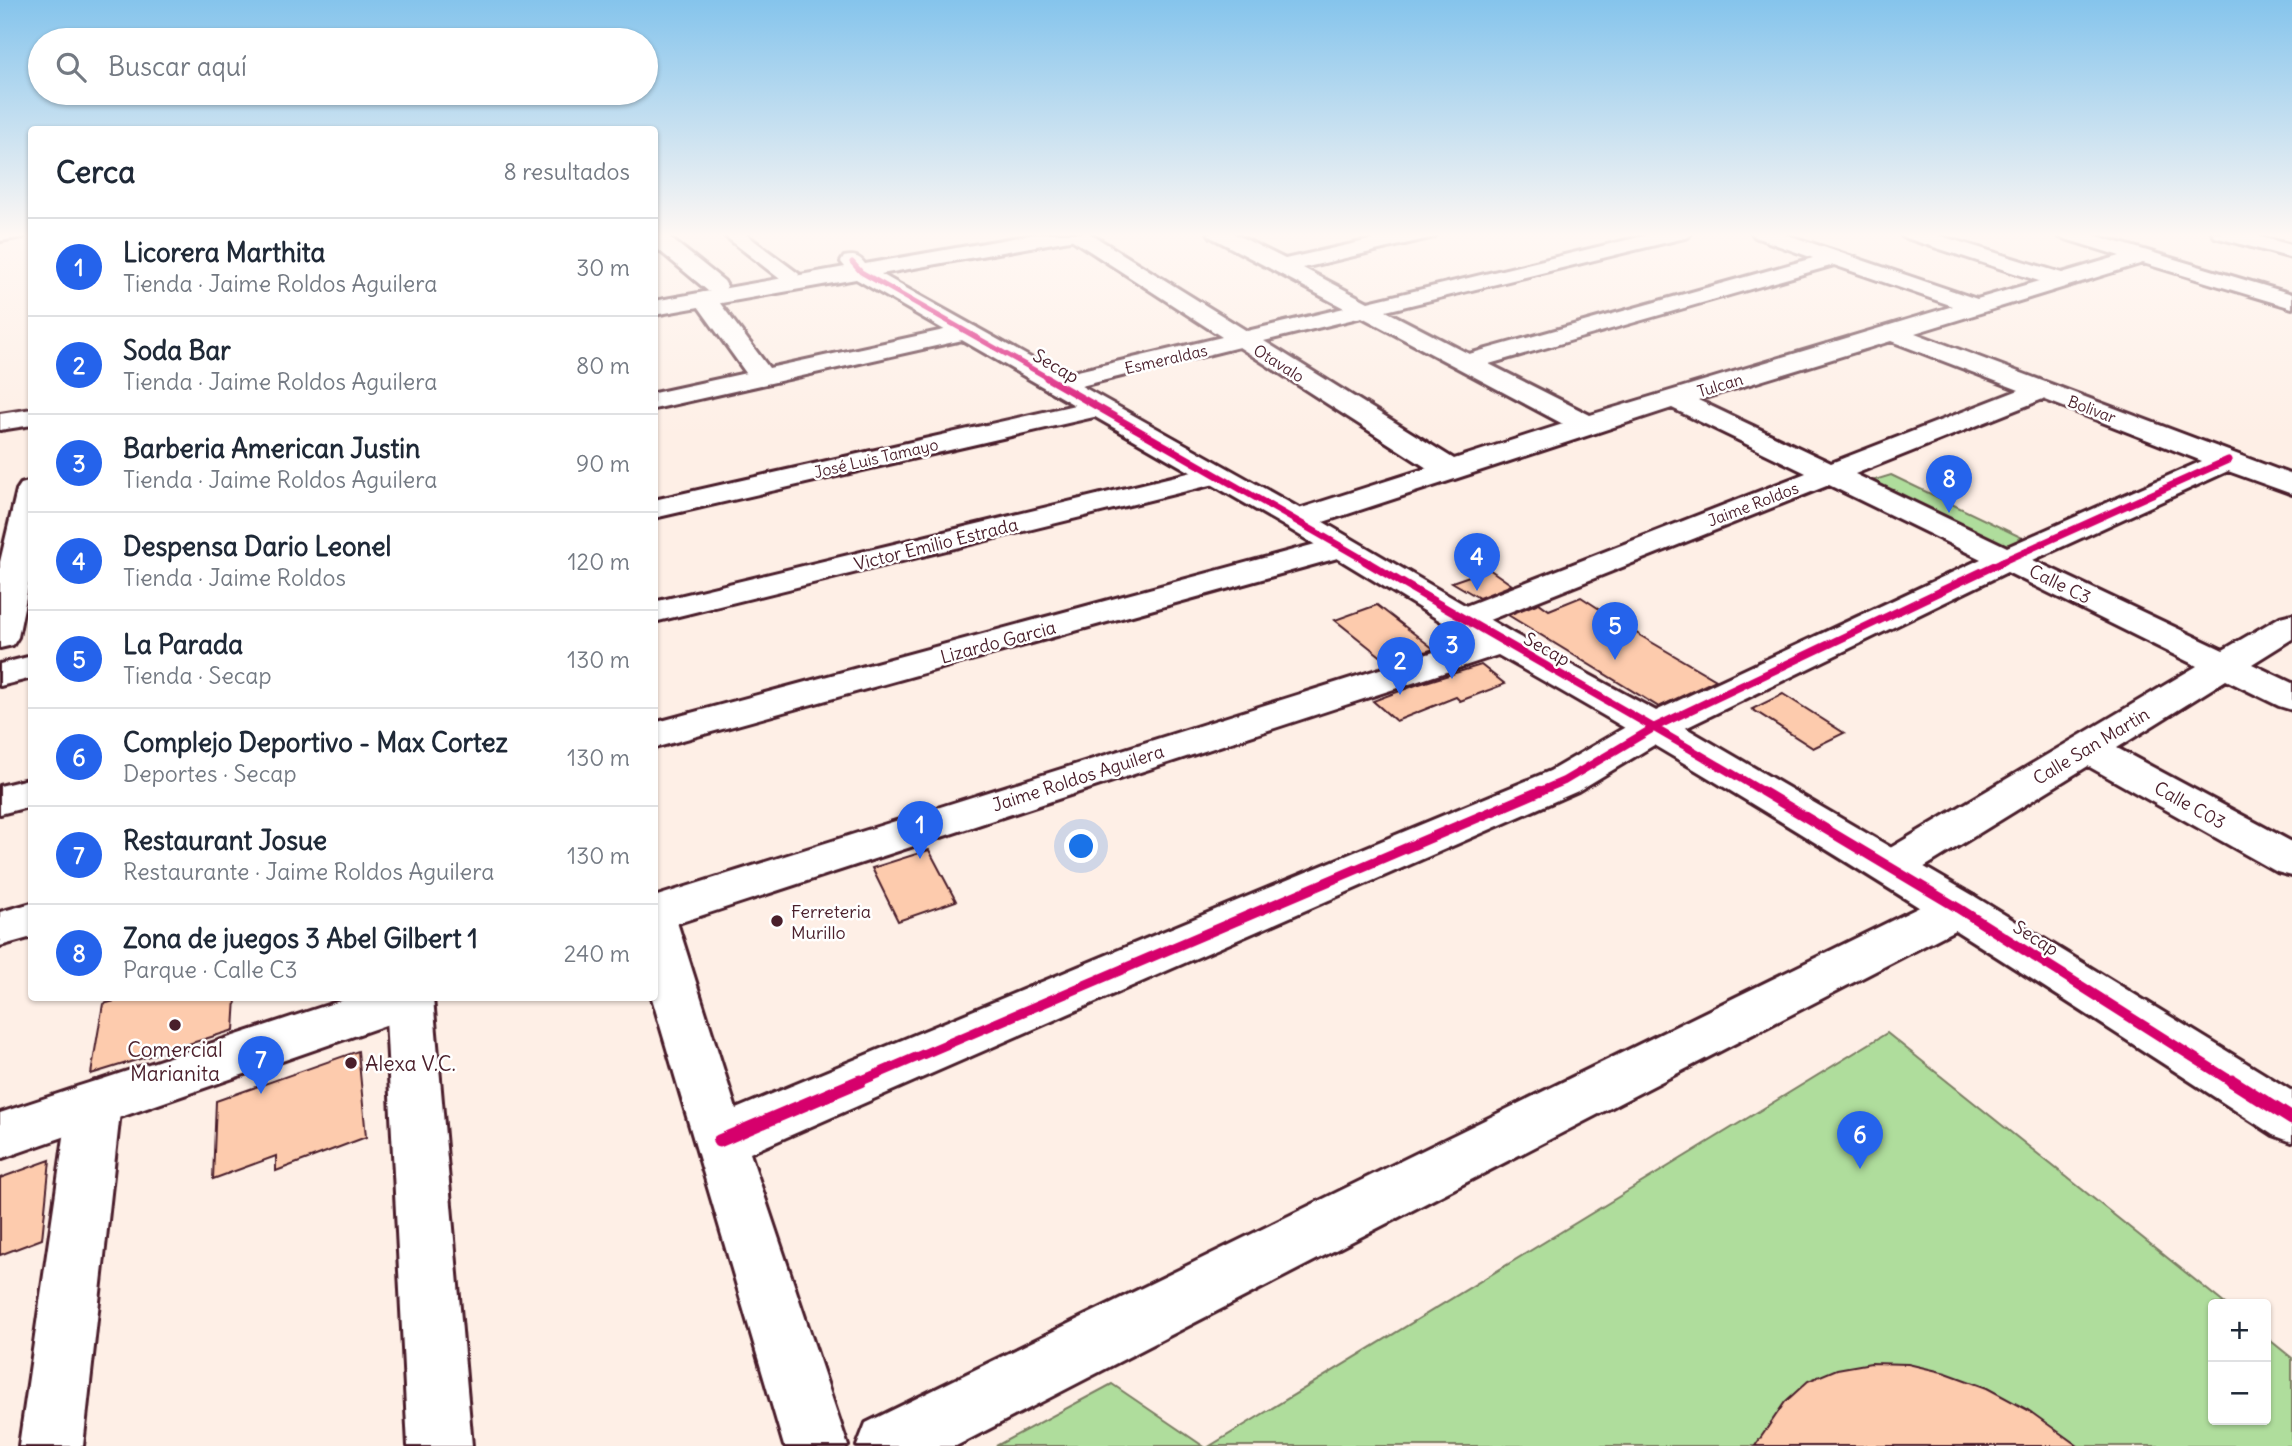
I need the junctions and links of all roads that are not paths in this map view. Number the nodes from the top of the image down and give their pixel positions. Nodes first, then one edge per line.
1 (683, 300) edge
2 (716, 300) edge
3 (913, 300) edge
4 (1180, 300) edge
5 (1351, 300) edge
6 (1403, 300) edge
7 (1685, 300) edge
8 (1958, 300) edge
9 (1999, 300) edge
10 (658, 307) edge
11 (1977, 307) junction
12 (1368, 309) junction
13 (967, 332) junction
14 (1892, 332) junction
15 (1243, 341) junction
16 (1467, 362) junction
17 (762, 377) junction
18 (1057, 384) junction
19 (2043, 390) junction
20 (1676, 399) junction
21 (658, 400) edge
22 (28, 406) edge
23 (1097, 408) junction
24 (0, 410) edge
25 (28, 418) edge
26 (0, 422) edge
27 (1587, 425) junction
28 (2228, 460) junction
29 (1449, 469) junction
30 (1830, 474) junction
31 (1217, 475) junction
32 (2292, 485) edge
33 (658, 503) edge
34 (28, 508) edge
35 (1297, 520) junction
36 (1341, 547) junction
37 (2008, 559) junction
38 (658, 611) edge
39 (1462, 619) junction
40 (2292, 624) edge
41 (0, 638) edge
42 (1501, 642) junction
43 (2224, 665) junction
44 (28, 668) edge
45 (0, 674) edge
46 (2292, 698) edge
47 (1656, 727) junction
48 (658, 735) edge
49 (2087, 748) junction
50 (28, 793) edge
51 (0, 800) edge
52 (2292, 862) edge
53 (1890, 868) junction
54 (1958, 908) junction
55 (658, 913) edge
56 (28, 921) edge
57 (0, 929) edge
58 (658, 935) edge
59 (398, 1001) edge
60 (407, 1001) edge
61 (95, 1103) junction
62 (2292, 1119) edge
63 (0, 1136) edge
64 (719, 1141) junction
65 (51, 1446) edge
66 (440, 1446) edge
67 (816, 1446) edge
68 (889, 1446) edge

1 - 10 street
2 - 17 street
3 - 13 street, Secap
4 - 15 street, Otavalo
5 - 12 street
6 - 12 street, Esmeraldas
7 - 16 street
8 - 11 street
9 - 11 street, Tulcan
11 - 14 street, Tulcan
12 - 15 street, Esmeraldas
12 - 16 street
13 - 17 street
13 - 18 street, Secap
14 - 19 street, Bolivar
14 - 20 street, Tulcan
15 - 18 street, Esmeraldas
15 - 29 street, Otavalo
16 - 27 street
17 - 21 street
18 - 23 street, Secap
19 - 28 street, Bolivar
19 - 30 street, Jaime Roldos
20 - 27 street, Tulcan
20 - 30 street, Calle C3
22 - 24 street
23 - 31 street, Secap
23 - 33 street, José Luis Tamayo
25 - 26 street
27 - 29 street, Tulcan
28 - 32 street, Bolivar
28 - 37 street
29 - 35 street, Tulcan
30 - 37 street, Calle C3
30 - 39 street, Jaime Roldos
31 - 35 street, Secap
31 - 38 street, Victor Emilio Estrada
34 - 41 street
35 - 36 street, Secap
36 - 39 street, Secap
36 - 48 street, Lizardo Garcia
37 - 43 street, Calle C3
37 - 47 street
39 - 42 street, Secap
40 - 43 street, Calle San Martin
42 - 47 street, Secap
42 - 55 street, Jaime Roldos Aguilera
43 - 46 street, Calle C3
43 - 49 street, Calle San Martin
44 - 45 street
47 - 53 street, Secap
47 - 64 street
49 - 52 street, Calle C03
49 - 53 street, Calle San Martin
50 - 51 street
53 - 54 street, Secap
54 - 62 street, Secap
54 - 68 street
56 - 57 street
58 - 64 street
59 - 61 street
60 - 66 street
61 - 63 street
61 - 65 street
64 - 67 street

